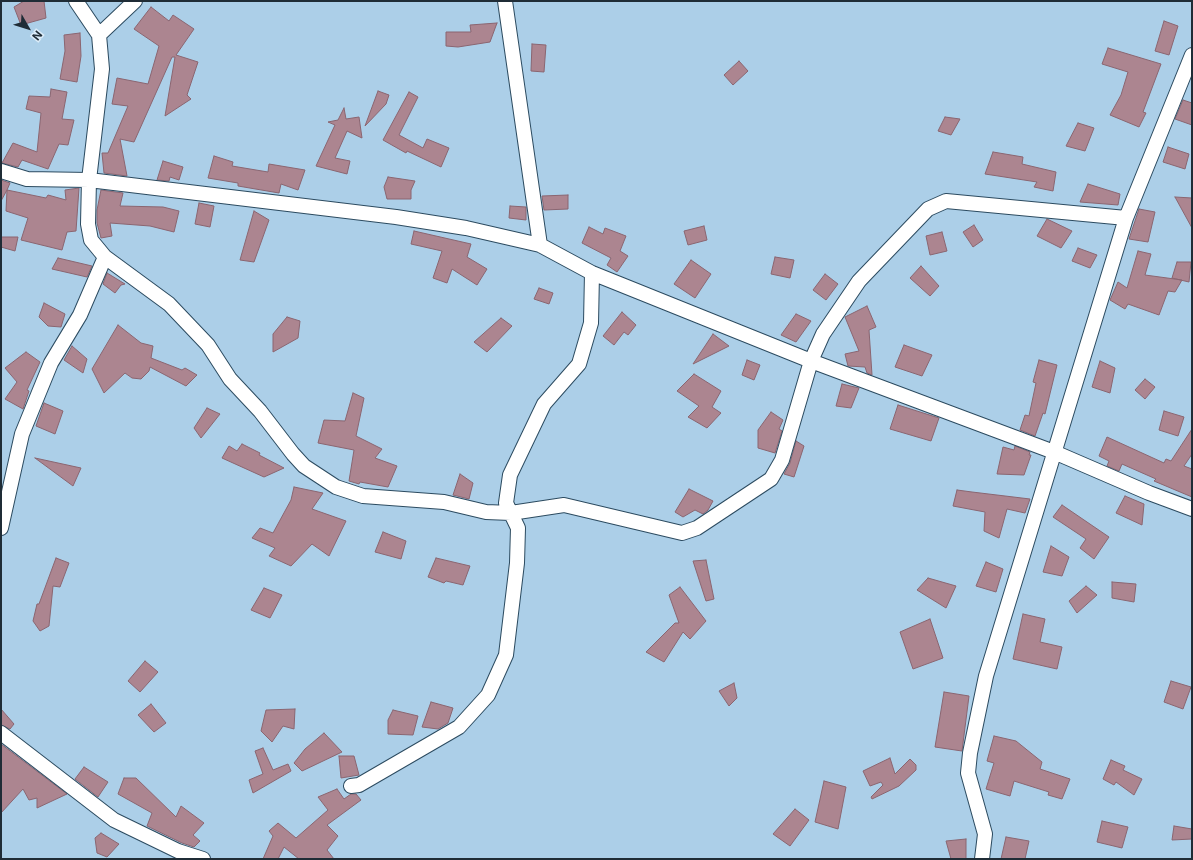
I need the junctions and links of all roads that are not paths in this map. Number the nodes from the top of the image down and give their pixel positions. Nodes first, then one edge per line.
1 (76, 1) edge
2 (135, 1) edge
3 (505, 1) edge
4 (99, 35) junction
5 (1192, 55) edge
6 (1, 171) edge
7 (90, 180) junction
8 (1126, 218) junction
9 (540, 245) junction
10 (105, 257) junction
11 (592, 273) junction
12 (811, 361) junction
13 (1054, 452) junction
14 (1192, 509) edge
15 (511, 513) junction
16 (1, 528) edge
17 (1, 733) edge
18 (351, 786) dead end
19 (203, 859) edge
20 (982, 859) edge

1 - 4 street
2 - 4 street
3 - 9 street
4 - 7 street
5 - 8 street
6 - 7 street
7 - 9 street
7 - 10 street
8 - 12 street
8 - 13 street
9 - 11 street
10 - 15 street
10 - 16 street
11 - 12 street
11 - 15 street
12 - 13 street
12 - 15 street
13 - 14 street
13 - 20 street
15 - 18 street
17 - 19 street

